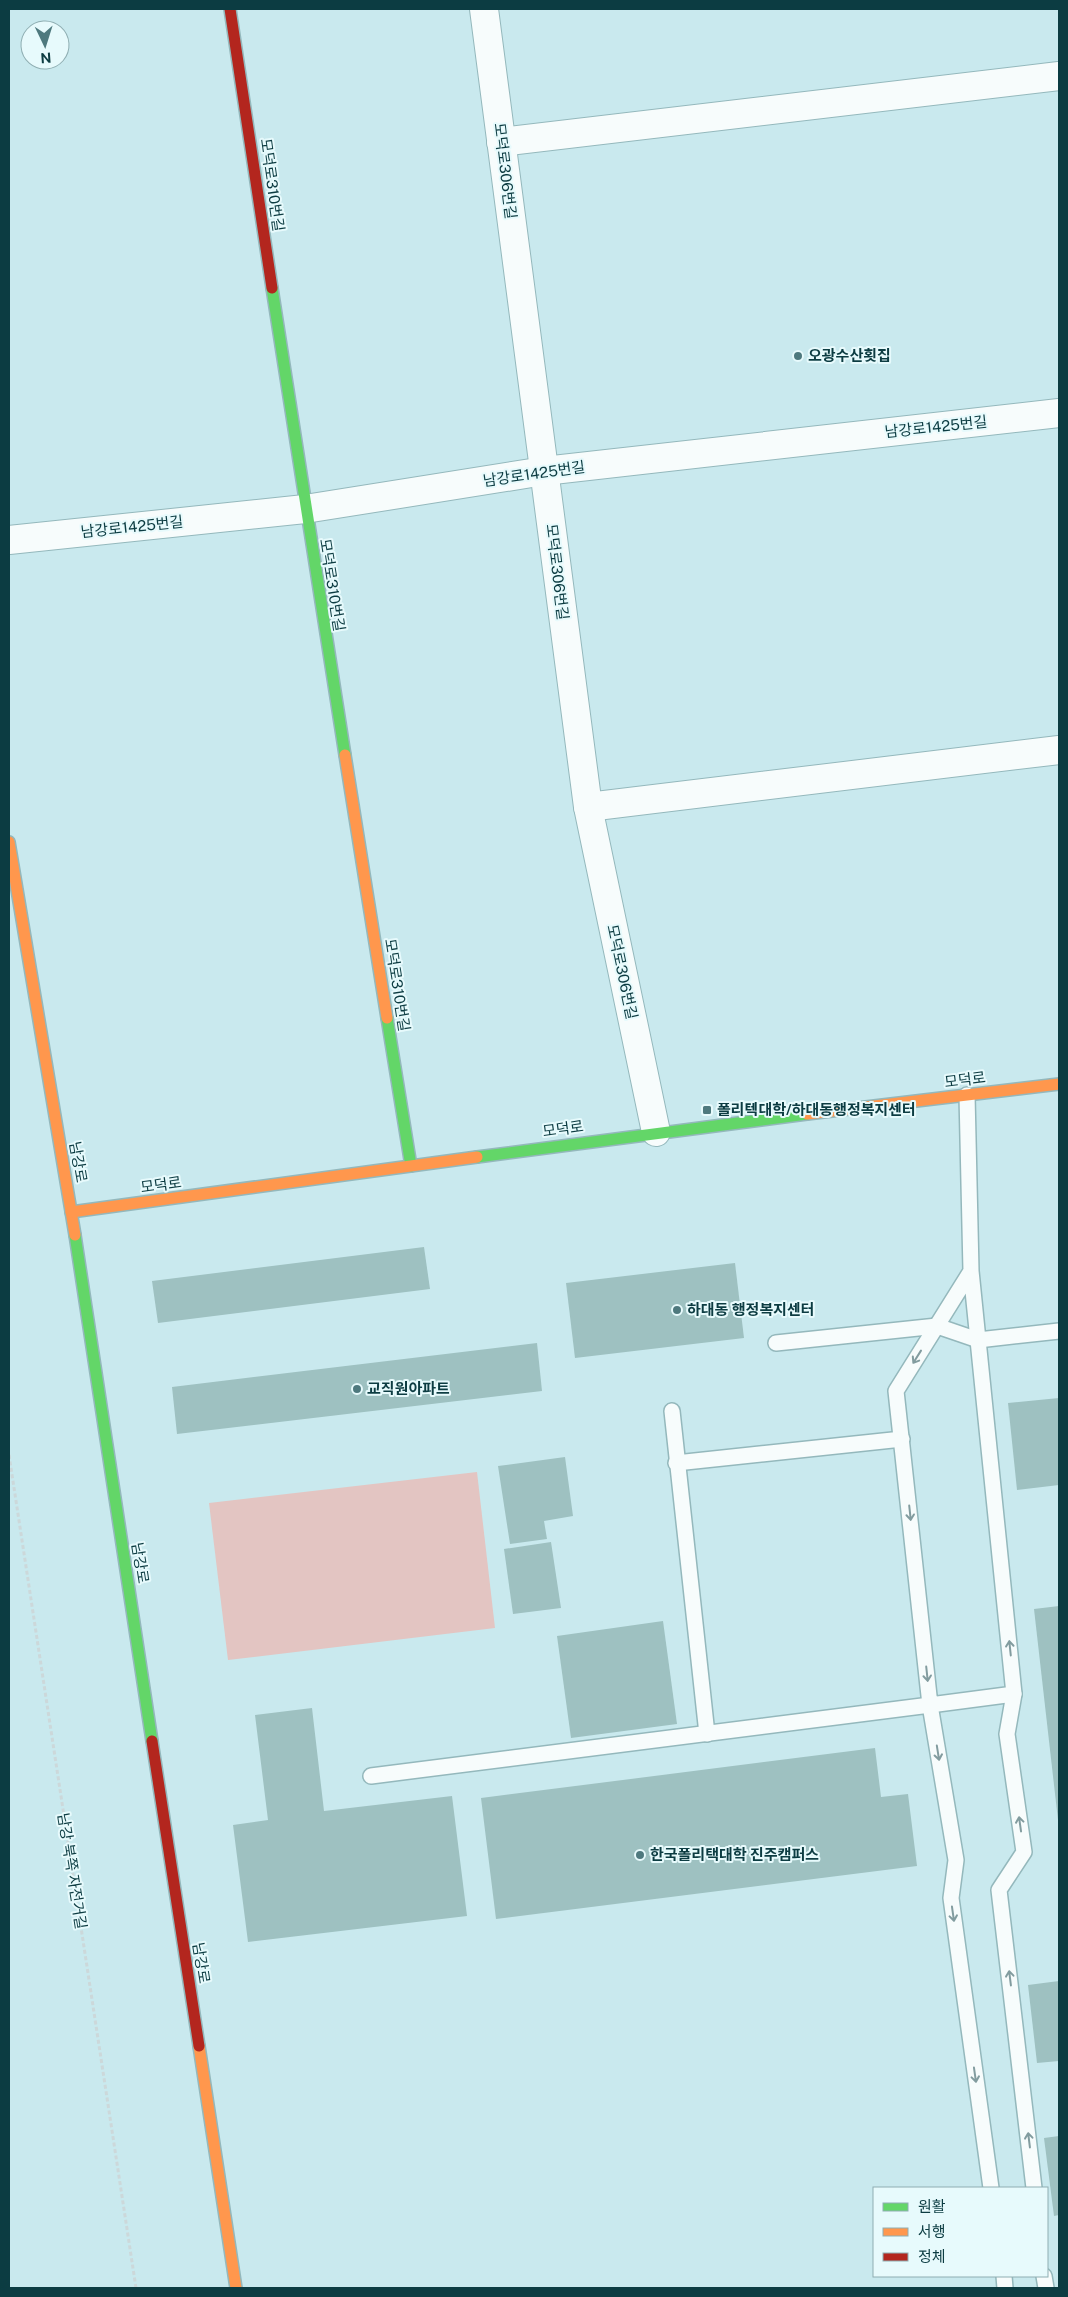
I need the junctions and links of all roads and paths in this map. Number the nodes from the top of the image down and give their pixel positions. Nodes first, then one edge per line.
1 (230, 9) edge
2 (484, 9) edge
3 (1059, 76) edge
4 (501, 142) junction
5 (1059, 413) edge
6 (544, 471) junction
7 (305, 509) junction
8 (9, 540) edge
9 (1059, 750) edge
10 (588, 807) junction
11 (9, 842) edge
12 (1059, 1084) edge
13 (967, 1095) junction
14 (656, 1132) junction
15 (411, 1166) junction
16 (71, 1212) junction
17 (971, 1271) junction
18 (937, 1326) junction
19 (1059, 1331) edge
20 (978, 1340) junction
21 (776, 1343) dead end
22 (672, 1411) dead end
23 (902, 1439) junction
24 (9, 1454) edge
25 (676, 1463) junction
26 (1014, 1694) junction
27 (930, 1705) junction
28 (707, 1734) junction
29 (371, 1776) dead end
30 (991, 2187) edge
31 (1034, 2187) edge
32 (136, 2288) edge
33 (236, 2288) edge

1 - 7 street, 모덕로310번길
2 - 4 street, 모덕로306번길
3 - 4 street
4 - 6 street, 모덕로306번길
5 - 6 street, 남강로1425번길
6 - 7 street, 남강로1425번길
6 - 10 street, 모덕로306번길
7 - 8 street, 남강로1425번길
7 - 15 street, 모덕로310번길
9 - 10 street
10 - 14 street, 모덕로306번길
11 - 16 street, 남강로
12 - 13 street, 모덕로
13 - 14 street, 모덕로
13 - 17 lane
14 - 15 street, 모덕로
15 - 16 street, 모덕로
16 - 33 street, 남강로
17 - 18 lane
17 - 20 lane
18 - 20 lane
18 - 21 lane
18 -> 23 lane
19 - 20 lane
26 -> 20 lane
22 - 25 lane
23 - 25 lane
23 -> 27 lane
24 - 32 path, 남강 북쪽 자전거길
25 - 28 lane
26 - 27 lane
31 -> 26 lane
27 - 28 lane
27 -> 30 lane
28 - 29 lane

